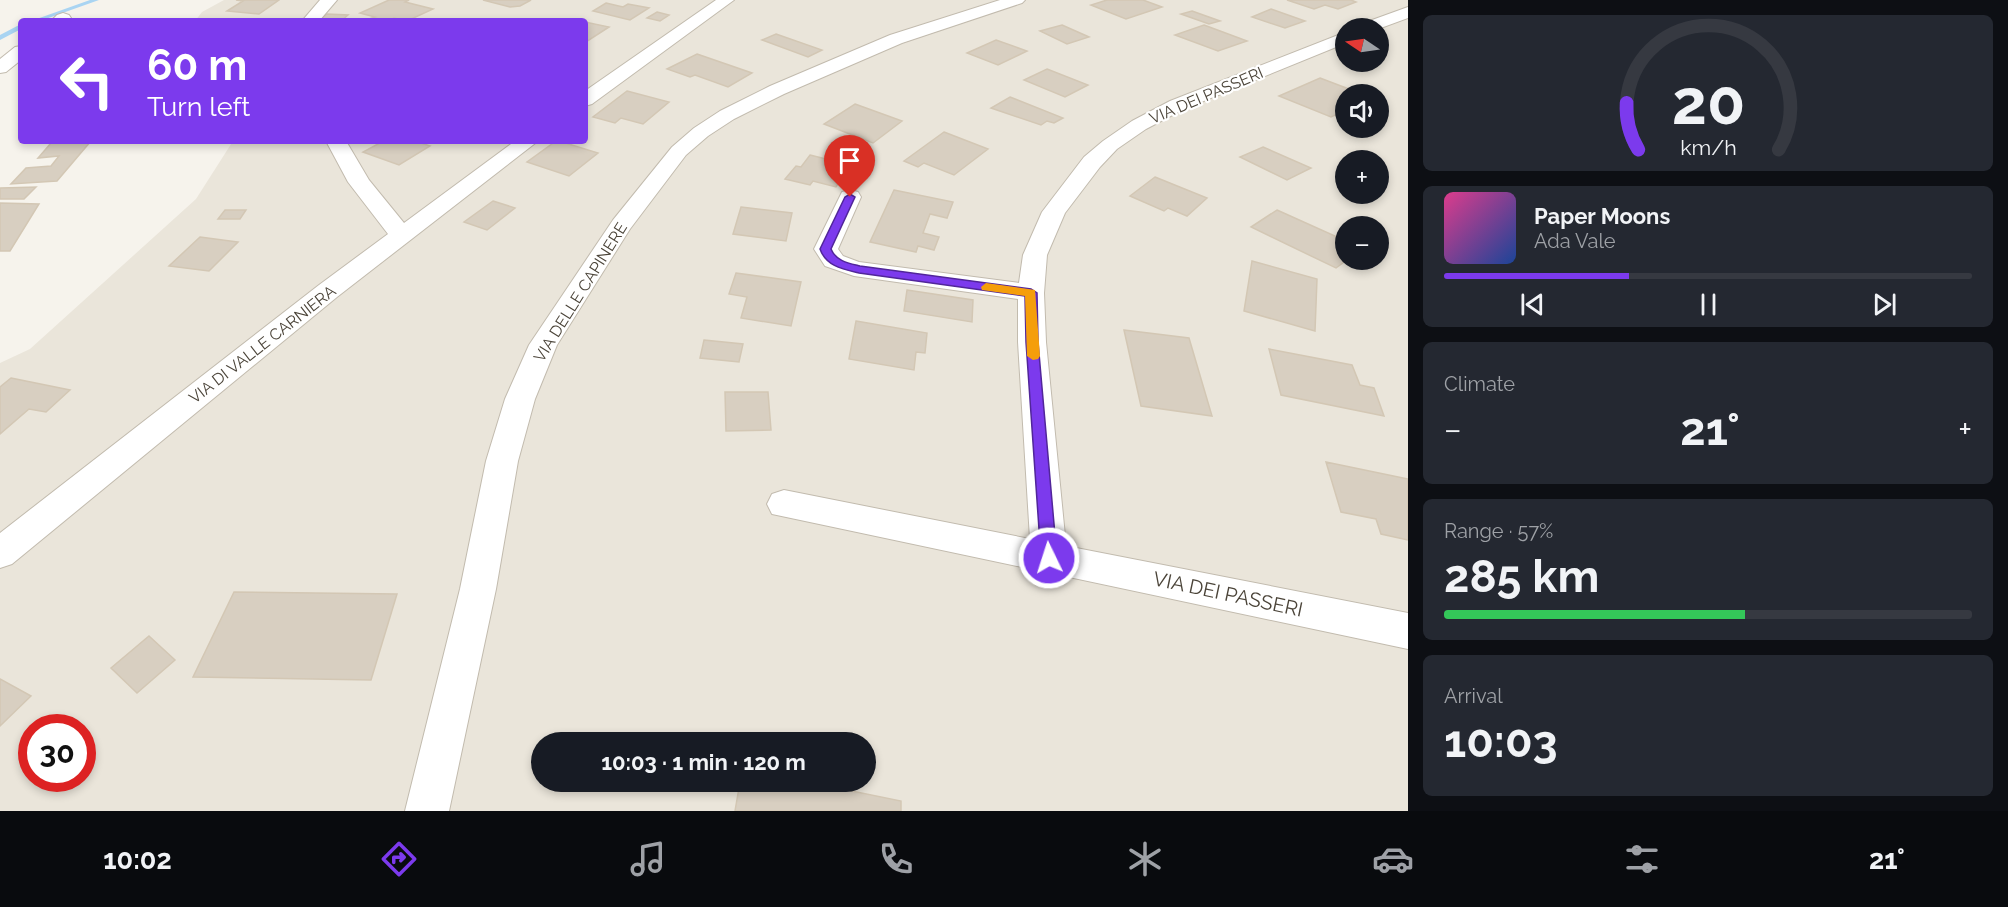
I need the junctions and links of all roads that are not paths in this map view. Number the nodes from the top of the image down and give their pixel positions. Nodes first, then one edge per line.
1 (329, 0) edge
2 (726, 0) edge
3 (1017, 0) edge
4 (1408, 12) edge
5 (313, 18) edge
6 (1389, 19) edge
7 (1335, 41) edge
8 (18, 53) edge
9 (0, 68) edge
10 (588, 98) edge
11 (338, 144) edge
12 (524, 144) edge
13 (850, 197) dead end
14 (401, 235) junction
15 (1031, 293) junction
16 (784, 504) dead end
17 (0, 553) edge
18 (1049, 558) junction
19 (1408, 631) edge
20 (428, 811) edge

1 - 5 street
2 - 10 street
3 - 20 street, VIA DELLE CAPINERE
4 - 6 street
7 - 15 street, VIA DEI PASSERI
8 - 9 street
11 - 14 street
12 - 14 street, VIA DI VALLE CARNIERA
13 - 15 street
14 - 17 street, VIA DI VALLE CARNIERA
15 - 18 street, VIA DEI PASSERI
16 - 18 street, VIA DEI PASSERI
18 - 19 street, VIA DEI PASSERI

